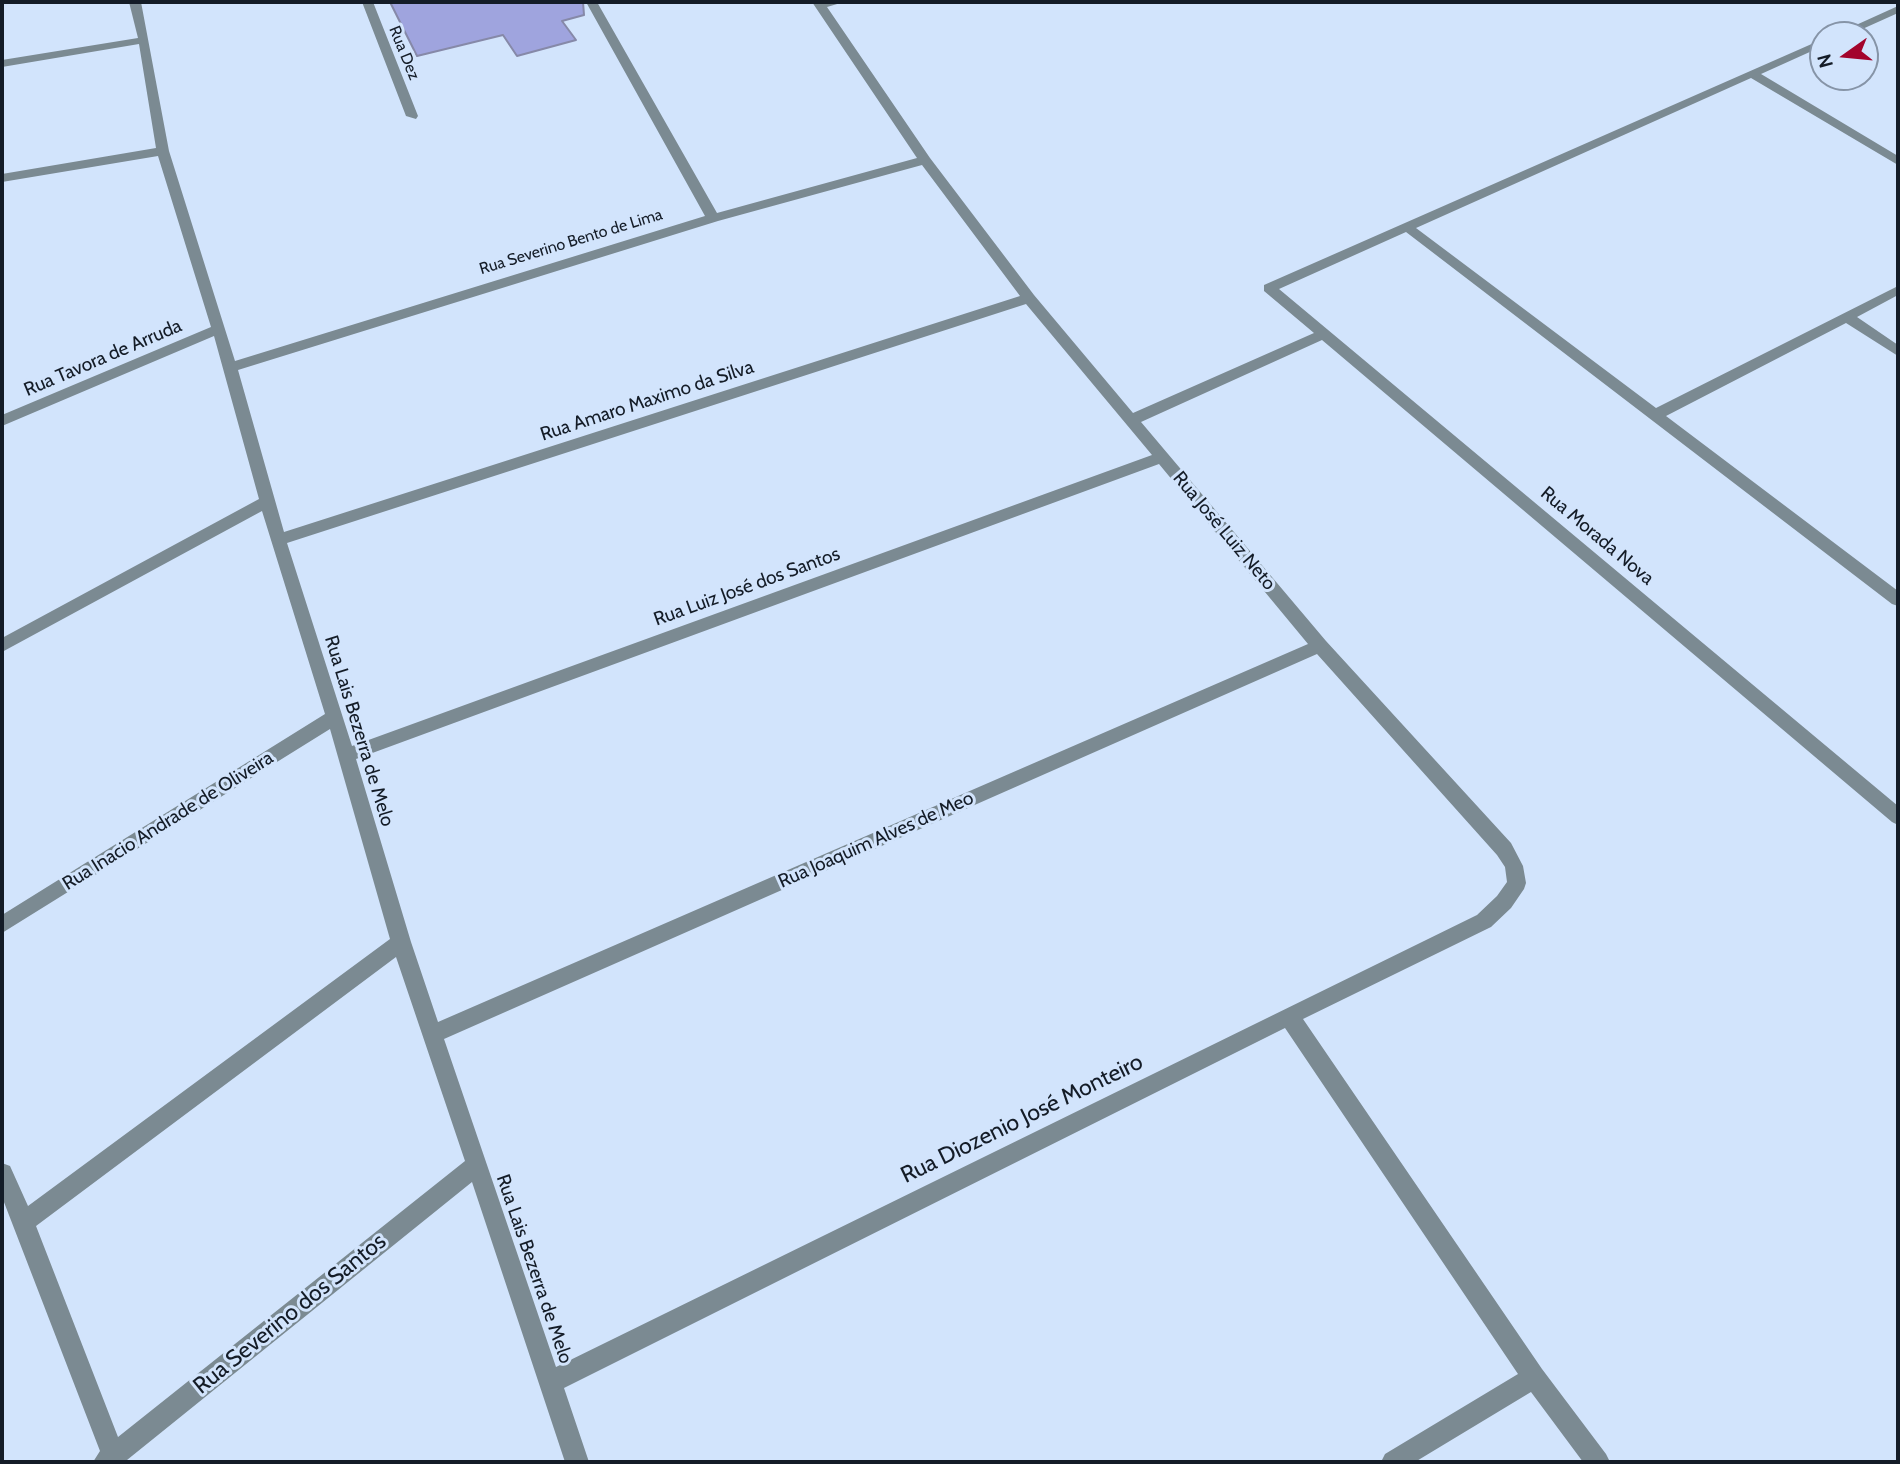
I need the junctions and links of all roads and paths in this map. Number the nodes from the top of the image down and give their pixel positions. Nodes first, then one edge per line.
1 (135, 2) edge
2 (367, 2) edge
3 (591, 2) edge
4 (839, 2) edge
5 (820, 4) edge
6 (1898, 9) edge
7 (1871, 21) edge
8 (144, 40) junction
9 (1809, 49) edge
10 (2, 64) edge
11 (1752, 74) junction
12 (412, 116) dead end
13 (163, 151) junction
14 (925, 160) junction
15 (1898, 161) edge
16 (2, 178) edge
17 (713, 218) junction
18 (1407, 227) junction
19 (1898, 290) edge
20 (1029, 298) junction
21 (1847, 317) junction
22 (219, 329) junction
23 (1324, 334) junction
24 (1898, 351) edge
25 (230, 367) junction
26 (1655, 415) junction
27 (1131, 419) junction
28 (2, 421) edge
29 (1162, 457) junction
30 (268, 501) junction
31 (278, 540) junction
32 (1898, 600) edge
33 (2, 646) edge
34 (1320, 646) junction
35 (335, 717) junction
36 (345, 756) junction
37 (1898, 817) edge
38 (1510, 896) joint
39 (2, 925) edge
40 (401, 942) junction
41 (1290, 1016) junction
42 (433, 1034) junction
43 (475, 1166) junction
44 (2, 1173) edge
45 (24, 1222) junction
46 (1534, 1377) junction
47 (551, 1382) junction
48 (111, 1460) edge
49 (577, 1462) edge
50 (1393, 1462) edge
51 (1598, 1462) edge

1 - 8 street, Rua Lais Bezerra de Melo
2 - 12 street, Rua Dez
3 - 17 street
4 - 5 street
5 - 14 street, Rua José Luiz Neto
6 - 7 street
8 - 10 street
8 - 13 street, Rua Lais Bezerra de Melo
9 - 11 street
11 - 15 street
11 - 18 street
13 - 16 street
13 - 22 street, Rua Lais Bezerra de Melo
14 - 17 street, Rua Severino Bento de Lima
14 - 20 street, Rua José Luiz Neto
17 - 25 street, Rua Severino Bento de Lima
18 - 23 street, Rua Morada Nova
18 - 26 street
19 - 21 street
20 - 27 street, Rua José Luiz Neto
20 - 31 street, Rua Amaro Maximo da Silva
21 - 24 street
21 - 26 street
22 - 25 street, Rua Lais Bezerra de Melo
22 - 28 street, Rua Tavora de Arruda
23 - 27 street
23 - 37 street, Rua Morada Nova
25 - 30 street, Rua Lais Bezerra de Melo
26 - 32 street
27 - 29 street, Rua José Luiz Neto
29 - 34 street, Rua José Luiz Neto
29 - 36 street, Rua Luiz José dos Santos
30 - 31 street, Rua Lais Bezerra de Melo
30 - 33 street
31 - 35 street, Rua Lais Bezerra de Melo
34 - 38 street, Rua José Luiz Neto
34 - 42 street, Rua Joaquim Alves de Meo
35 - 36 street, Rua Lais Bezerra de Melo
35 - 39 street, Rua Inacio Andrade de Oliveira
36 - 40 street, Rua Lais Bezerra de Melo
38 - 41 street, Rua Diozenio José Monteiro
40 - 42 street, Rua Lais Bezerra de Melo
40 - 45 street
41 - 46 street
41 - 47 street, Rua Diozenio José Monteiro
42 - 43 street, Rua Lais Bezerra de Melo
43 - 47 street, Rua Lais Bezerra de Melo
43 - 48 street, Rua Severino dos Santos
44 - 45 street
45 - 48 street
46 - 50 street
46 - 51 street
47 - 49 street, Rua Lais Bezerra de Melo

